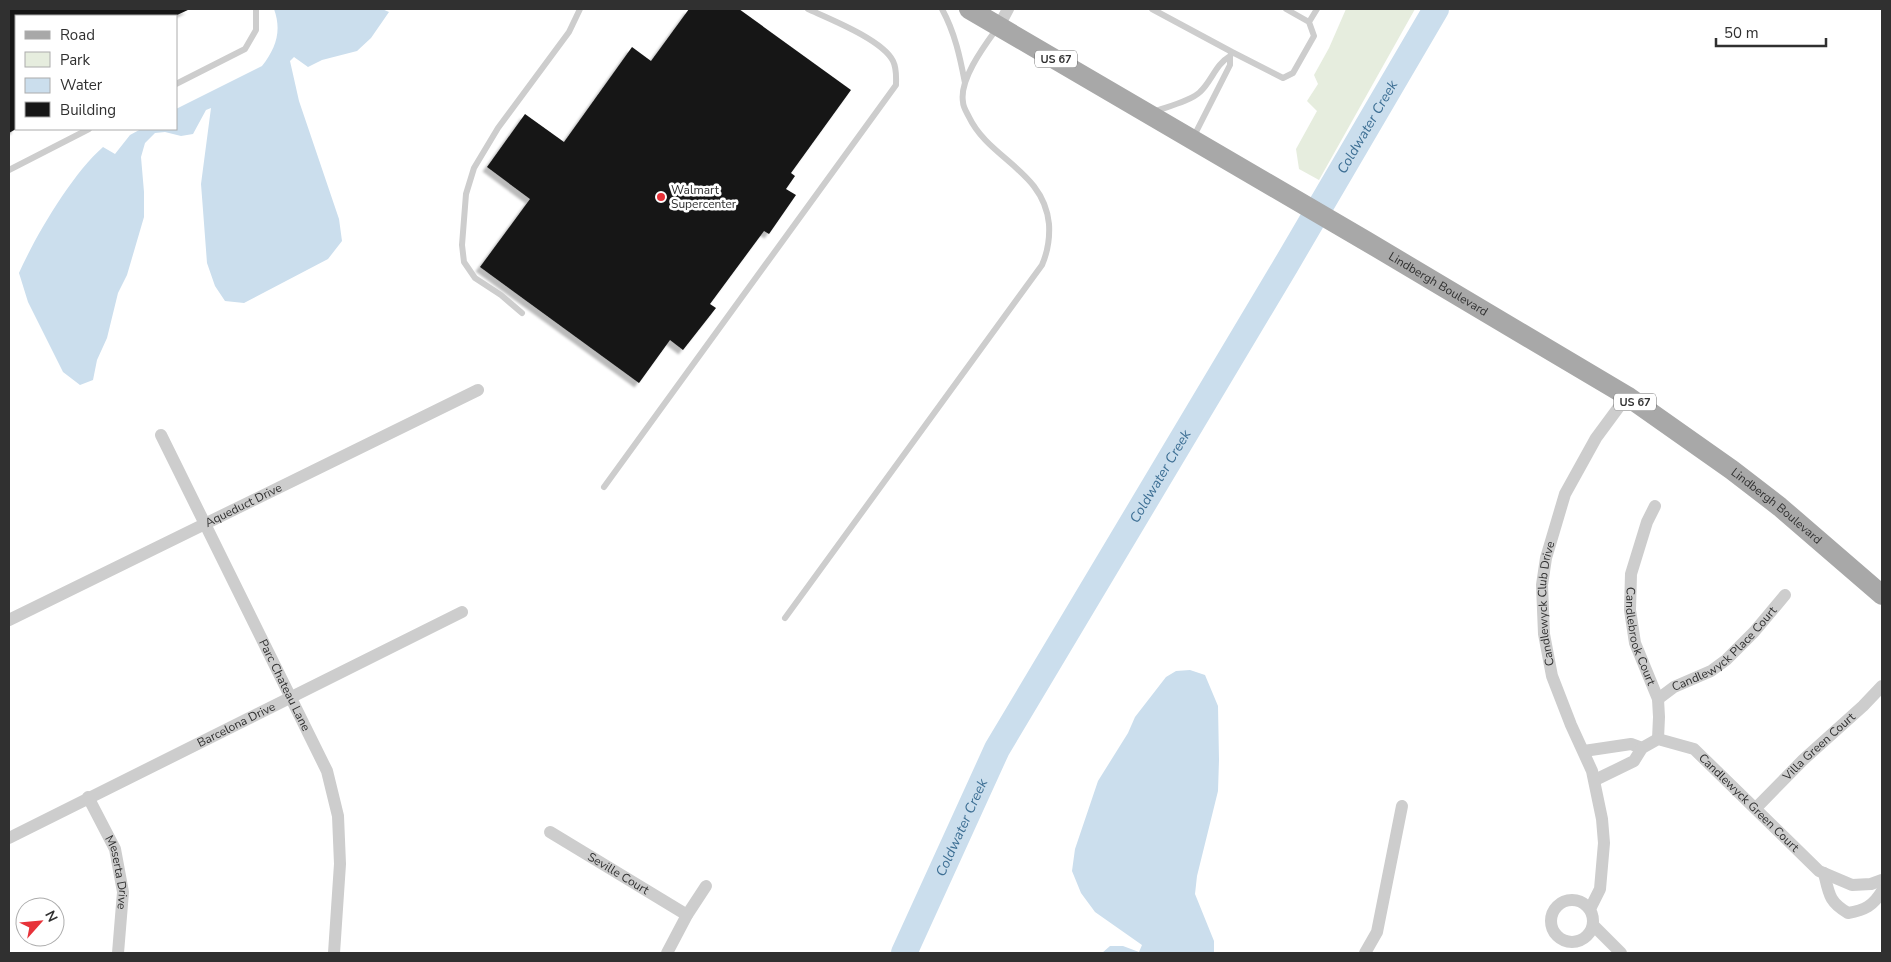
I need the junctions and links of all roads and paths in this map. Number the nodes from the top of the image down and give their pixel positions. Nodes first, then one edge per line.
1 (256, 9) edge
2 (580, 9) edge
3 (808, 9) edge
4 (942, 9) edge
5 (969, 9) edge
6 (1152, 9) edge
7 (1286, 9) edge
8 (1317, 9) edge
9 (1003, 17) edge
10 (1309, 22) junction
11 (1231, 54) junction
12 (178, 83) edge
13 (965, 83) junction
14 (1149, 114) junction
15 (87, 130) edge
16 (1192, 139) junction
17 (9, 170) edge
18 (522, 313) dead end
19 (478, 390) dead end
20 (1627, 396) junction
21 (161, 435) dead end
22 (604, 487) dead end
23 (1655, 506) dead end
24 (205, 523) junction
25 (1785, 595) dead end
26 (1882, 595) edge
27 (462, 612) dead end
28 (785, 618) dead end
29 (9, 620) edge
30 (1882, 686) edge
31 (292, 698) junction
32 (1658, 699) junction
33 (1658, 739) junction
34 (1642, 748) junction
35 (1584, 751) junction
36 (1594, 780) junction
37 (88, 797) junction
38 (1402, 806) dead end
39 (1756, 808) junction
40 (550, 832) dead end
41 (9, 838) edge
42 (1824, 873) junction
43 (1882, 880) edge
44 (706, 886) dead end
45 (1882, 891) edge
46 (1590, 909) junction
47 (687, 916) junction
48 (1594, 925) junction
49 (1567, 948) edge
50 (118, 953) edge
51 (334, 953) edge
52 (667, 953) edge
53 (1364, 953) edge
54 (1621, 953) edge

1 - 12 lane
2 - 18 lane
3 - 22 lane
4 - 13 lane
5 - 9 main road, Lindbergh Boulevard / US 67
6 - 11 lane
7 - 10 lane
8 - 10 lane
9 - 13 lane
9 - 14 main road, Lindbergh Boulevard / US 67
10 - 11 lane
11 - 14 lane
11 - 16 lane
13 - 28 lane
14 - 16 main road, Lindbergh Boulevard / US 67
15 - 17 lane
16 - 20 main road, Lindbergh Boulevard / US 67
19 - 24 street, Aqueduct Drive
20 - 26 main road, Lindbergh Boulevard / US 67
20 - 35 street, Candlewyck Club Drive
21 - 24 street, Parc Chateau Lane
23 - 32 street, Candlebrook Court
24 - 29 street, Aqueduct Drive
24 - 31 street, Parc Chateau Lane
25 - 32 street, Candlewyck Place Court
27 - 31 street, Barcelona Drive
30 - 39 street, Villa Green Court
31 - 37 street, Barcelona Drive
31 - 51 street, Parc Chateau Lane
32 - 33 street, Candlebrook Court
33 - 34 street
33 - 39 street, Candlewyck Green Court
34 - 35 street
34 - 36 street
35 - 36 street, Candlewyck Club Drive
36 - 46 street, Candlewyck Club Drive
37 - 41 street, Barcelona Drive
37 - 50 street, Meserta Drive
38 - 53 street
39 - 42 street, Candlewyck Green Court
40 - 47 street, Seville Court
42 - 43 street, Candlewyck Green Court
42 - 45 street
44 - 47 street
46 - 48 street
46 - 49 street
47 - 52 street
48 - 49 street
48 - 54 street

